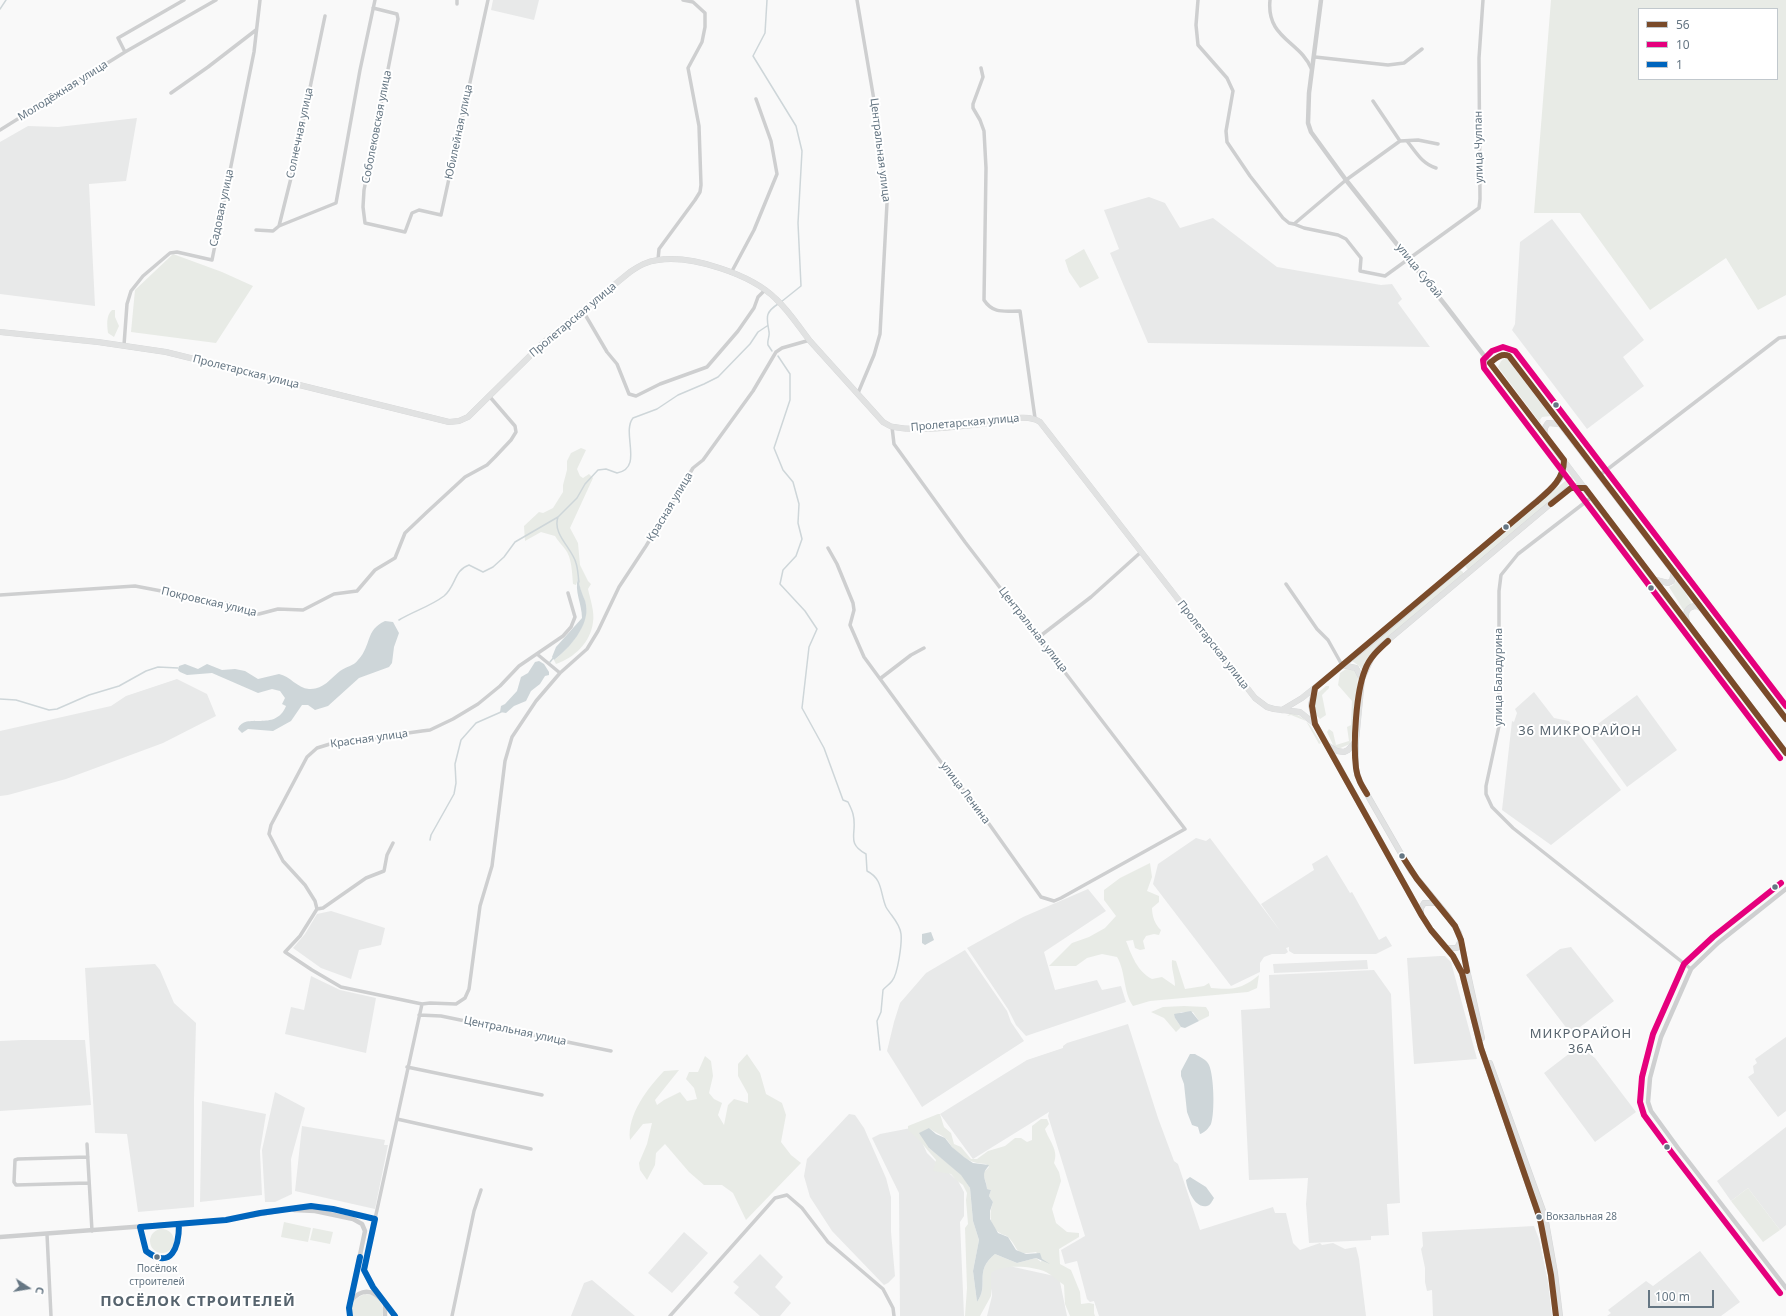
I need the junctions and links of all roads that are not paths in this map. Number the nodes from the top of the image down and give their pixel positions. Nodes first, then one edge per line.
1 (184, 0) edge
2 (216, 0) edge
3 (260, 0) edge
4 (375, 0) edge
5 (488, 0) edge
6 (683, 0) edge
7 (857, 0) edge
8 (1198, 0) edge
9 (1270, 0) edge
10 (1321, 0) edge
11 (1483, 0) edge
12 (373, 8) junction
13 (325, 16) dead end
14 (256, 30) junction
15 (1422, 49) dead end
16 (125, 52) junction
17 (1315, 57) junction
18 (981, 68) dead end
19 (1312, 71) junction
20 (171, 93) dead end
21 (756, 99) dead end
22 (1373, 101) dead end
23 (0, 130) edge
24 (1400, 141) junction
25 (1407, 141) junction
26 (1438, 144) dead end
27 (1436, 168) dead end
28 (1346, 180) junction
29 (1294, 224) junction
30 (279, 226) junction
31 (256, 230) dead end
32 (405, 232) joint
33 (658, 260) junction
34 (1409, 260) junction
35 (731, 273) junction
36 (765, 290) junction
37 (583, 311) junction
38 (0, 332) edge
39 (1786, 337) edge
40 (810, 340) junction
41 (124, 345) junction
42 (1490, 364) junction
43 (858, 394) junction
44 (490, 397) junction
45 (1034, 418) junction
46 (1560, 424) junction
47 (892, 427) junction
48 (1545, 435) junction
49 (1564, 460) junction
50 (1600, 474) junction
51 (1585, 488) junction
52 (1592, 497) junction
53 (828, 548) dead end
54 (1141, 552) junction
55 (1457, 568) junction
56 (1674, 572) junction
57 (1465, 577) junction
58 (1656, 580) junction
59 (1286, 584) dead end
60 (568, 593) dead end
61 (0, 595) edge
62 (1703, 610) junction
63 (1687, 623) junction
64 (1039, 637) junction
65 (924, 648) dead end
66 (537, 654) junction
67 (1342, 665) junction
68 (560, 673) junction
69 (881, 678) junction
70 (1362, 679) junction
71 (1315, 688) junction
72 (1281, 710) junction
73 (1786, 719) edge
74 (1315, 724) junction
75 (1356, 741) junction
76 (1327, 744) junction
77 (1786, 753) edge
78 (393, 843) dead end
79 (1786, 888) edge
80 (1054, 901) joint
81 (1436, 903) junction
82 (317, 909) junction
83 (1422, 916) junction
84 (1461, 940) junction
85 (1447, 948) junction
86 (472, 961) joint
87 (1691, 969) junction
88 (422, 1004) junction
89 (419, 1014) junction
90 (611, 1052) dead end
91 (407, 1067) junction
92 (542, 1095) dead end
93 (397, 1119) junction
94 (87, 1144) dead end
95 (530, 1149) dead end
96 (88, 1157) junction
97 (88, 1183) junction
98 (481, 1190) dead end
99 (289, 1210) junction
100 (375, 1219) junction
101 (92, 1231) junction
102 (47, 1234) junction
103 (0, 1237) edge
104 (1786, 1288) edge
105 (376, 1294) junction
106 (351, 1301) junction
107 (385, 1305) junction
108 (349, 1315) edge
109 (51, 1316) edge
110 (385, 1316) edge
111 (395, 1316) edge
112 (452, 1316) edge
113 (670, 1316) edge
114 (894, 1316) edge
115 (1556, 1316) edge
116 (1560, 1316) edge

1 - 16 street
2 - 16 street, Молодёжная улица
3 - 14 street
4 - 12 street
5 - 32 street, Юбилейная улица
6 - 33 street
7 - 43 street, Центральная улица
8 - 29 street
9 - 19 street
10 - 17 street, улица Субай
11 - 34 street, улица Чулпан
12 - 30 street
12 - 32 street, Соболековская улица
13 - 30 street, Солнечная улица
14 - 20 street
14 - 41 street, Садовая улица
15 - 17 street
16 - 23 street, Молодёжная улица
17 - 19 street, улица Субай
18 - 45 street, Пролетарская улица
19 - 28 street, улица Субай
21 - 35 street
22 - 24 street
24 - 25 street
24 - 28 street
25 - 26 street
25 - 27 street
28 - 29 street
28 - 34 street, улица Субай
29 - 34 street
30 - 31 street
33 - 35 main road, Пролетарская улица
33 - 37 main road, Пролетарская улица
34 - 42 street, улица Субай
35 - 36 main road, Пролетарская улица
36 - 37 street
36 - 40 main road, Пролетарская улица
37 - 44 main road, Пролетарская улица
38 - 41 main road, Пролетарская улица
39 - 50 street
40 - 43 main road, Пролетарская улица
40 - 68 street, Красная улица
41 - 44 main road, Пролетарская улица
42 - 46 street
42 - 48 street, улица Субай
43 - 47 main road, Пролетарская улица
44 - 61 street, Покровская улица
45 - 47 main road, Пролетарская улица
45 - 54 main road, Пролетарская улица
46 - 48 main road
46 - 50 main road
47 - 64 street, Центральная улица
48 - 49 main road
49 - 51 main road
49 - 55 main road
50 - 56 main road
51 - 52 main road
51 - 57 main road
52 - 58 main road
52 - 87 street, улица Баладурина
53 - 69 street, улица Ленина
54 - 64 street
54 - 72 main road, Пролетарская улица
55 - 57 main road
55 - 67 main road
56 - 58 main road
56 - 62 main road
57 - 70 main road
58 - 63 main road
59 - 67 street
60 - 66 street, Красная улица
62 - 63 main road
62 - 73 main road
63 - 77 main road
64 - 80 street, Центральная улица
65 - 69 street
66 - 68 street
66 - 82 street, Красная улица
67 - 70 main road
67 - 71 main road
68 - 86 street, Красная улица
69 - 80 street, улица Ленина
70 - 75 main road
71 - 72 main road
71 - 74 main road
72 - 74 main road, Пролетарская улица
74 - 76 main road
75 - 76 main road
75 - 81 main road
76 - 83 main road
78 - 82 street
79 - 87 street
81 - 83 main road
81 - 84 main road
82 - 88 street, Центральная улица
83 - 85 main road
84 - 85 main road
84 - 116 main road
85 - 115 main road
86 - 88 street, Центральная улица
87 - 104 street
88 - 89 street
89 - 90 street, Центральная улица
89 - 91 street
91 - 92 street
91 - 93 street
93 - 95 street
93 - 100 street
94 - 96 street
96 - 97 street
96 - 97 street
97 - 101 street
98 - 112 street
99 - 100 street
99 - 101 street
99 - 106 street
100 - 105 street
101 - 102 street
102 - 103 street
102 - 109 street
105 - 106 street
105 - 107 street
106 - 108 street
107 - 110 street
107 - 111 street
113 - 114 street

